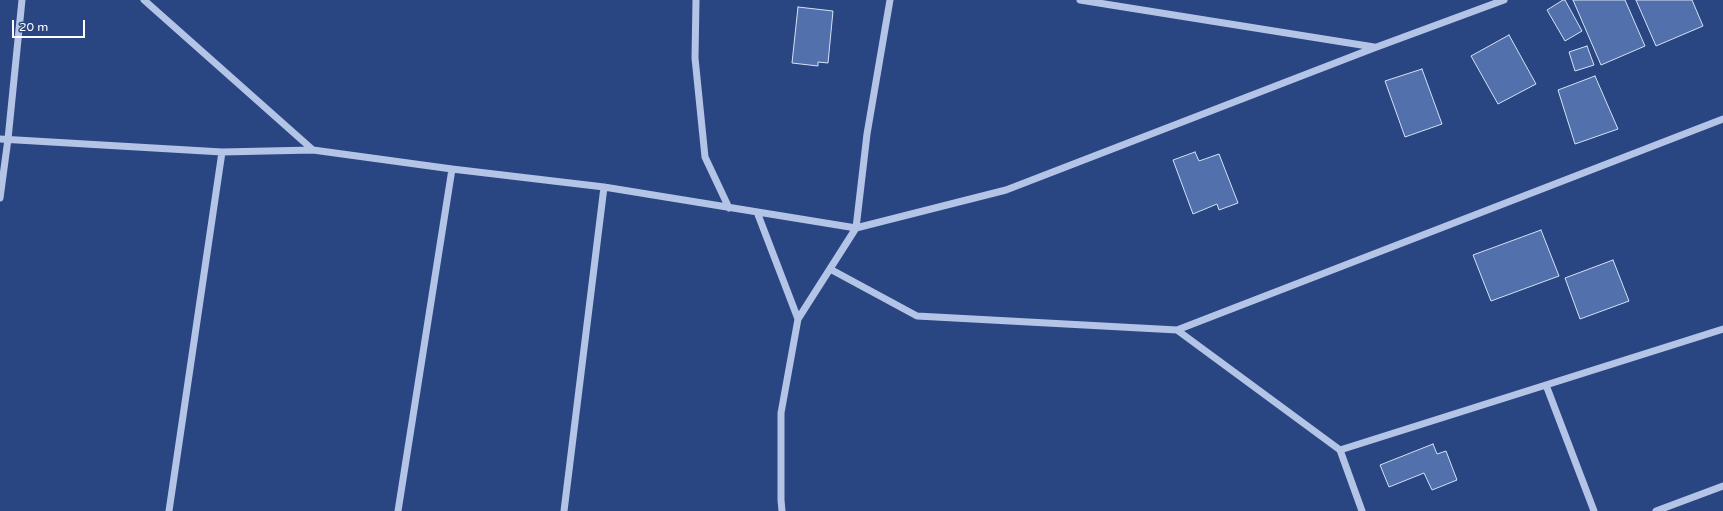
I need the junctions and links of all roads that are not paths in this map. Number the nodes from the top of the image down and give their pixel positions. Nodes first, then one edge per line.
1 (22, 0) edge
2 (144, 0) edge
3 (696, 0) edge
4 (890, 0) edge
5 (1080, 0) edge
6 (1504, 0) edge
7 (1374, 48) junction
8 (1723, 119) edge
9 (0, 139) edge
10 (8, 139) junction
11 (313, 150) junction
12 (222, 152) junction
13 (452, 169) junction
14 (604, 187) junction
15 (0, 198) edge
16 (729, 208) junction
17 (756, 212) junction
18 (856, 228) junction
19 (830, 269) junction
20 (798, 319) junction
21 (1723, 329) edge
22 (1177, 330) junction
23 (1546, 385) junction
24 (1340, 450) junction
25 (1723, 486) edge
26 (169, 511) edge
27 (398, 511) edge
28 (564, 511) edge
29 (782, 511) edge
30 (1362, 511) edge
31 (1594, 511) edge
32 (1656, 511) edge

1 - 10 street
2 - 11 street
3 - 16 street
4 - 18 street
5 - 7 street
6 - 7 street
7 - 18 street
8 - 22 street
9 - 10 street
10 - 12 street
10 - 15 street
11 - 12 street
11 - 13 street
12 - 26 street
13 - 14 street
13 - 27 street
14 - 16 street
14 - 28 street
16 - 17 street
17 - 18 street
17 - 20 street
18 - 19 street
19 - 20 street
19 - 22 street
20 - 29 street
21 - 23 street
22 - 24 street
23 - 24 street
23 - 31 street
24 - 30 street
25 - 32 street

